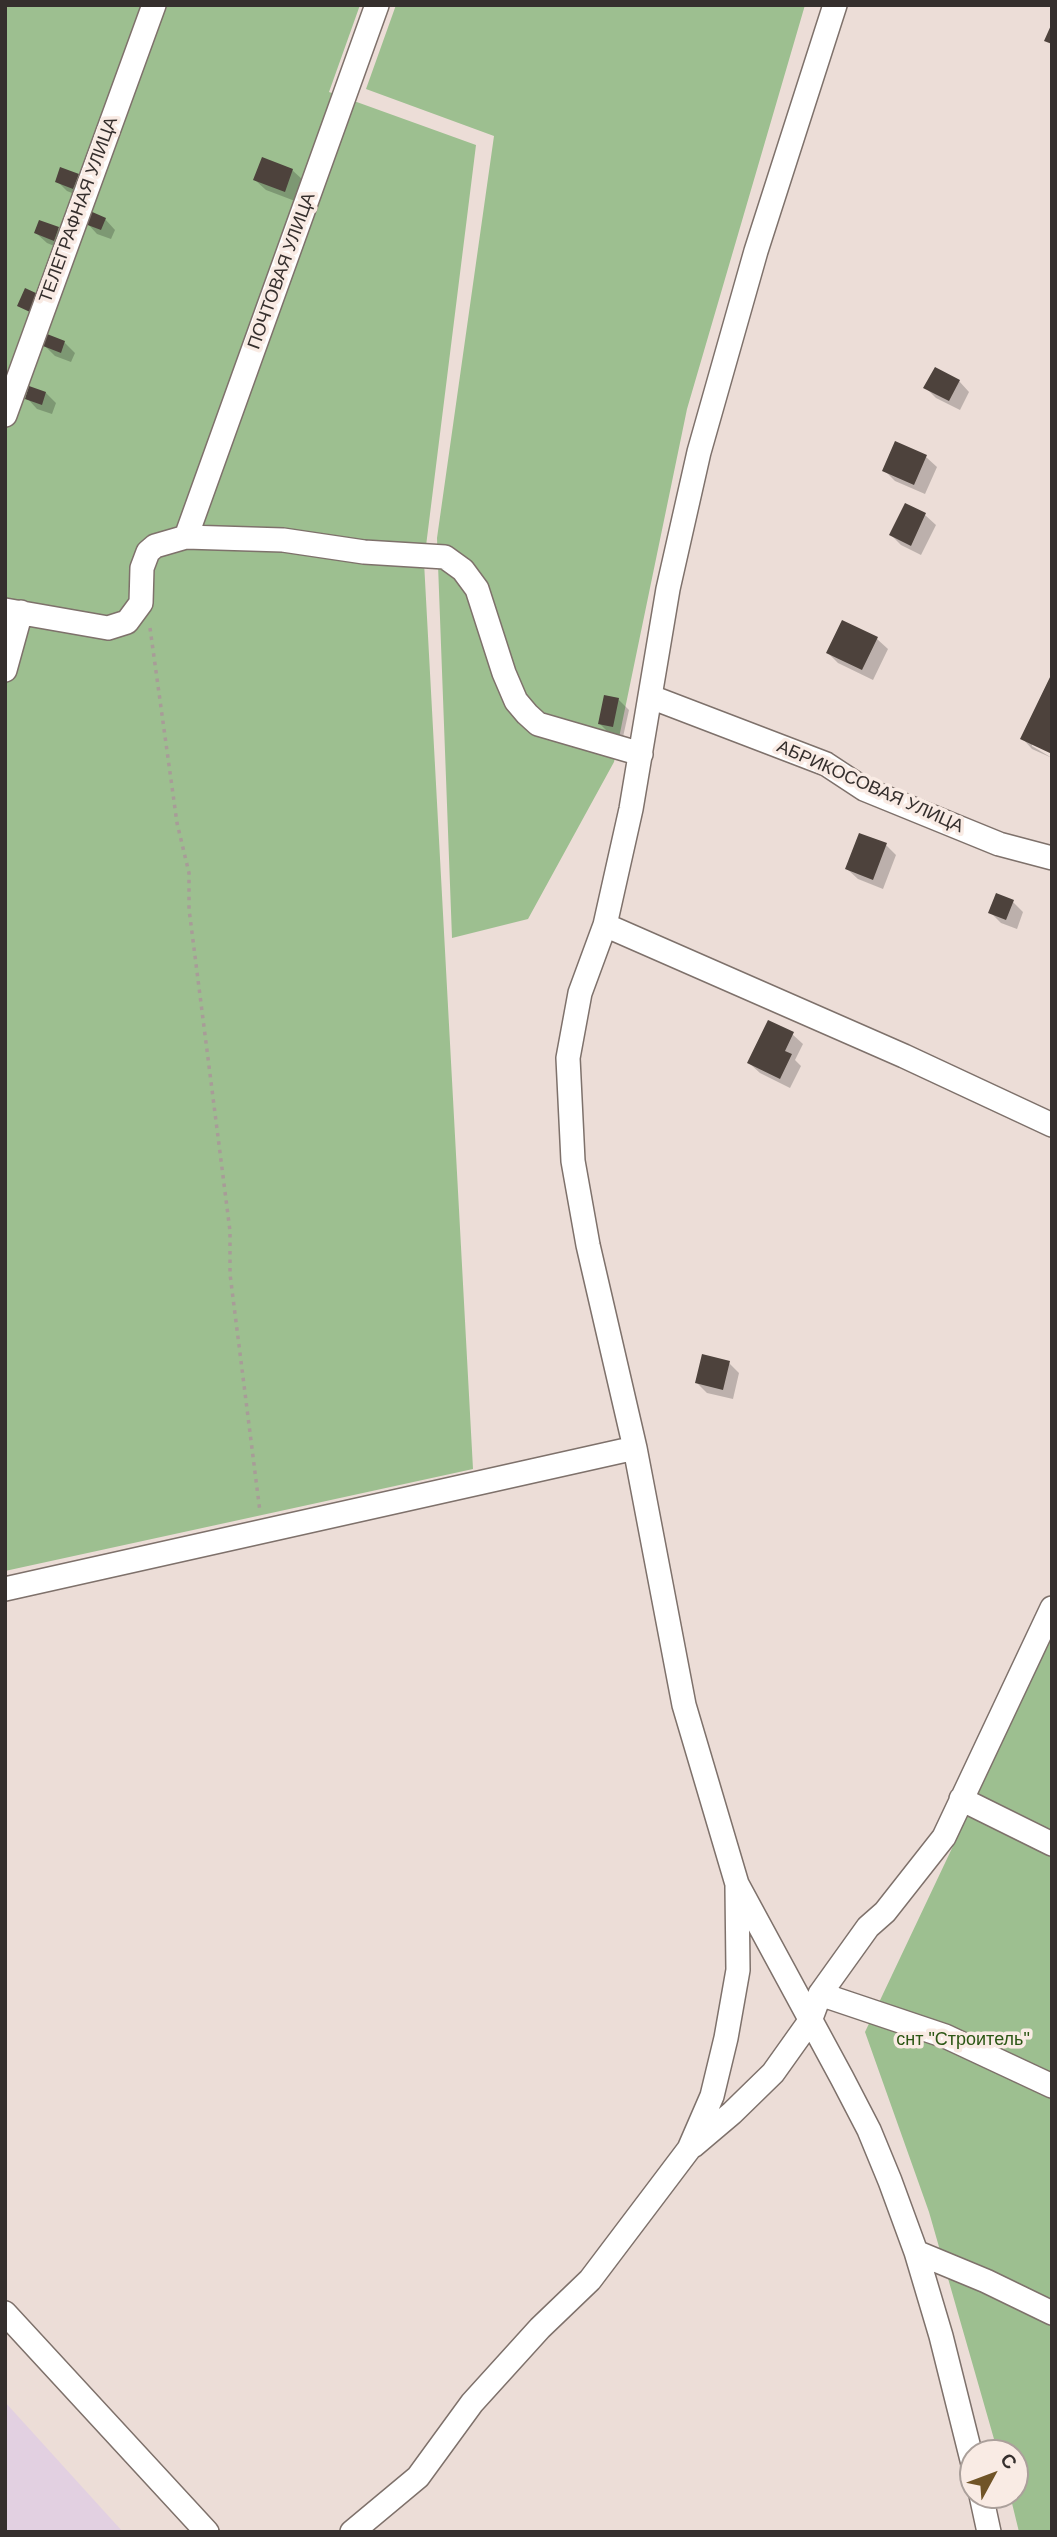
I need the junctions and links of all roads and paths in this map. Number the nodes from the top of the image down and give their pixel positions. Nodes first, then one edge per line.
1 (153, 5) edge
2 (377, 5) edge
3 (835, 5) edge
4 (5, 415) edge
5 (186, 537) junction
6 (141, 603) junction
7 (13, 611) edge
8 (5, 670) edge
9 (651, 697) junction
10 (641, 754) junction
11 (1050, 851) edge
12 (605, 925) junction
13 (1052, 1125) edge
14 (635, 1448) junction
15 (263, 1531) junction
16 (5, 1589) edge
17 (1052, 1608) edge
18 (961, 1799) junction
19 (1052, 1844) edge
20 (737, 1884) junction
21 (820, 1994) junction
22 (810, 2021) junction
23 (1052, 2086) edge
24 (689, 2149) junction
25 (916, 2252) junction
26 (5, 2313) edge
27 (1052, 2313) edge
28 (967, 2439) edge
29 (984, 2509) edge
30 (208, 2532) edge
31 (352, 2532) edge
32 (989, 2532) edge

1 - 4 street, ТЕЛЕГРАФНАЯ УЛИЦА
2 - 5 street, ПОЧТОВАЯ УЛИЦА
3 - 9 street
5 - 6 street
5 - 10 street
6 - 7 street
6 - 15 path
7 - 8 street
9 - 10 street
9 - 11 street, АБРИКОСОВАЯ УЛИЦА
10 - 12 street
12 - 13 street
12 - 14 street
14 - 15 street
14 - 20 street
15 - 16 street
17 - 18 street
18 - 19 street
18 - 21 street
20 - 22 street
20 - 24 street
21 - 22 street
21 - 23 street
22 - 24 street
22 - 25 street
24 - 31 street
25 - 27 street
25 - 28 street
26 - 30 street
29 - 32 street

